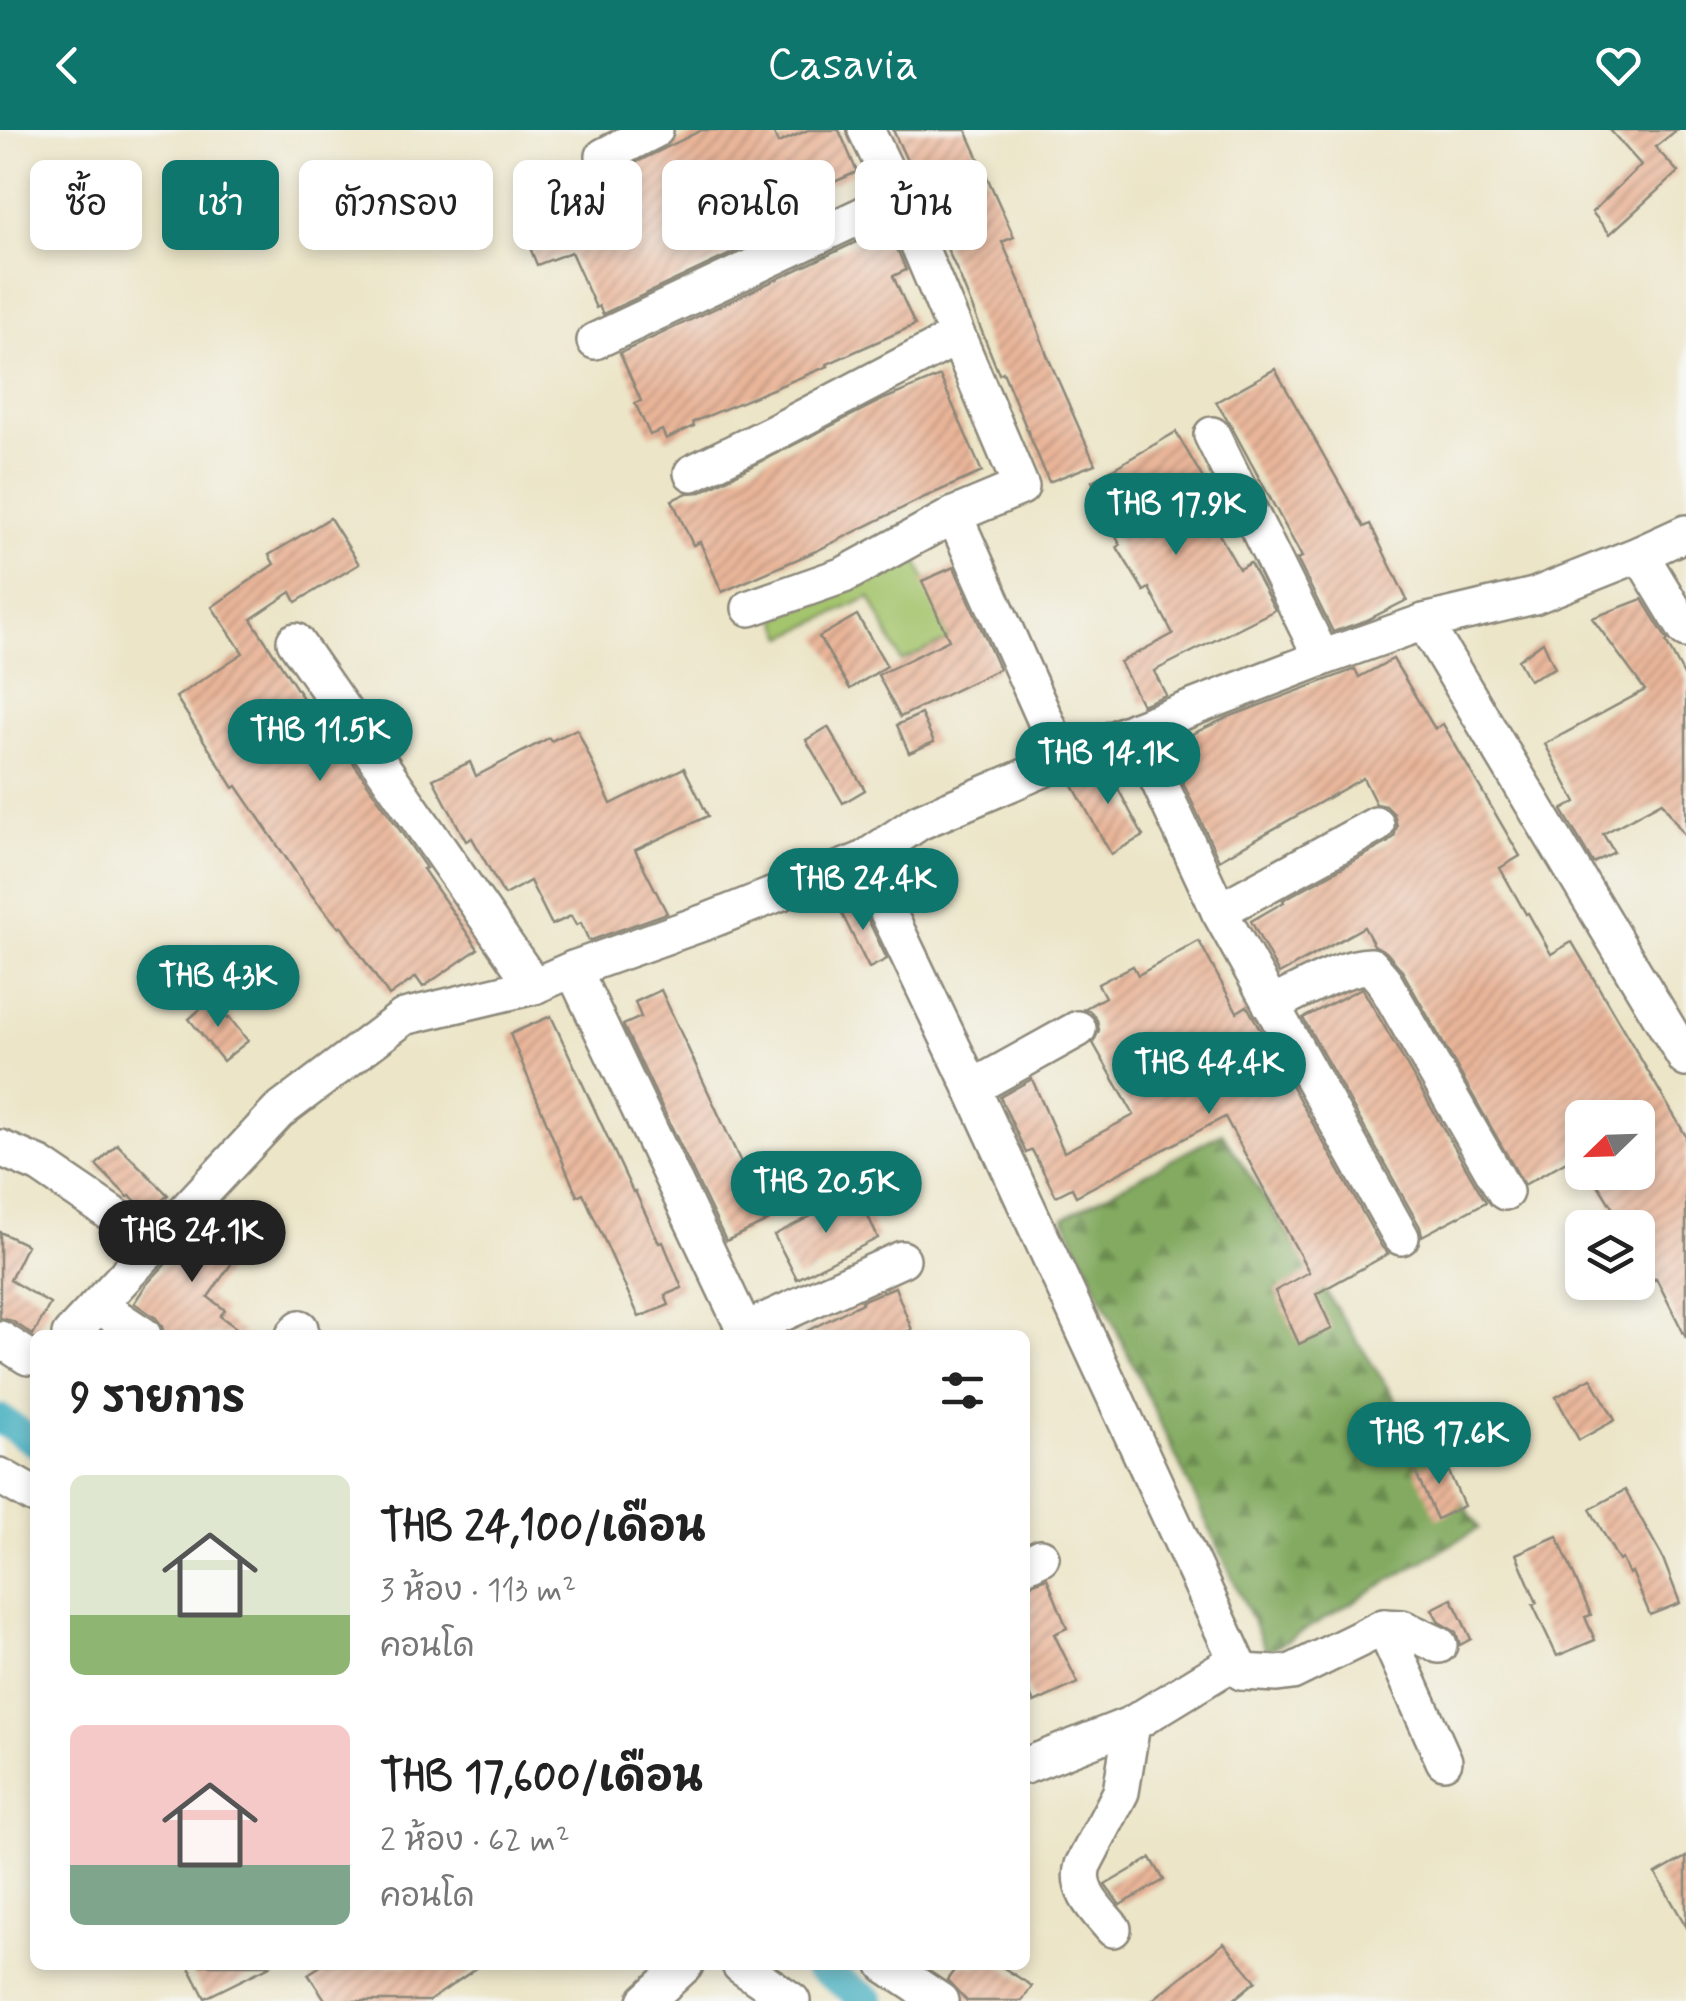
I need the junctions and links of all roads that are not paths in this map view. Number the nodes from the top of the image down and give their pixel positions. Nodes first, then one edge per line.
1 (655, 130) edge
2 (866, 130) edge
3 (604, 156) dead end
4 (881, 160) edge
5 (855, 219) edge
6 (921, 250) edge
7 (958, 337) junction
8 (595, 341) dead end
9 (1212, 435) dead end
10 (692, 472) dead end
11 (954, 514) junction
12 (1686, 533) edge
13 (1640, 554) junction
14 (750, 608) dead end
15 (1424, 622) junction
16 (1686, 630) edge
17 (295, 640) dead end
18 (1322, 658) junction
19 (1135, 730) junction
20 (1064, 762) junction
21 (1376, 825) dead end
22 (863, 860) junction
23 (1219, 911) junction
24 (573, 969) junction
25 (534, 986) junction
26 (1271, 1005) junction
27 (1078, 1030) dead end
28 (1686, 1059) edge
29 (972, 1088) junction
30 (0, 1148) edge
31 (1505, 1192) dead end
32 (1401, 1237) dead end
33 (156, 1244) junction
34 (902, 1258) dead end
35 (98, 1306) junction
36 (75, 1330) edge
37 (135, 1330) edge
38 (745, 1330) edge
39 (752, 1330) edge
40 (0, 1339) edge
41 (30, 1358) edge
42 (0, 1476) edge
43 (30, 1493) edge
44 (1384, 1627) junction
45 (1439, 1645) dead end
46 (1242, 1672) junction
47 (1132, 1724) junction
48 (1444, 1761) dead end
49 (1030, 1764) edge
50 (1113, 1929) dead end
51 (680, 1970) edge
52 (747, 1970) edge
53 (894, 1970) edge
54 (654, 1999) edge
55 (792, 2001) edge
56 (940, 2001) edge

1 - 3 street
2 - 4 street
5 - 8 street
6 - 7 street
7 - 10 street
7 - 11 street
9 - 18 street
11 - 14 street
11 - 20 street
12 - 13 street
13 - 15 street
13 - 16 street
15 - 18 street
15 - 28 street
17 - 25 street
18 - 19 street
19 - 20 street
19 - 23 street
20 - 22 street
21 - 23 street
22 - 24 street
22 - 29 street
23 - 26 street
24 - 25 street
24 - 38 street
25 - 33 street
26 - 31 street
26 - 32 street
27 - 29 street
29 - 46 street
30 - 33 street
33 - 35 street
34 - 39 street
35 - 36 street
35 - 37 street
40 - 41 street
42 - 43 street
44 - 45 street
44 - 46 street
44 - 48 street
46 - 47 street
47 - 49 street
47 - 50 street
51 - 54 street
52 - 55 street
53 - 56 street

